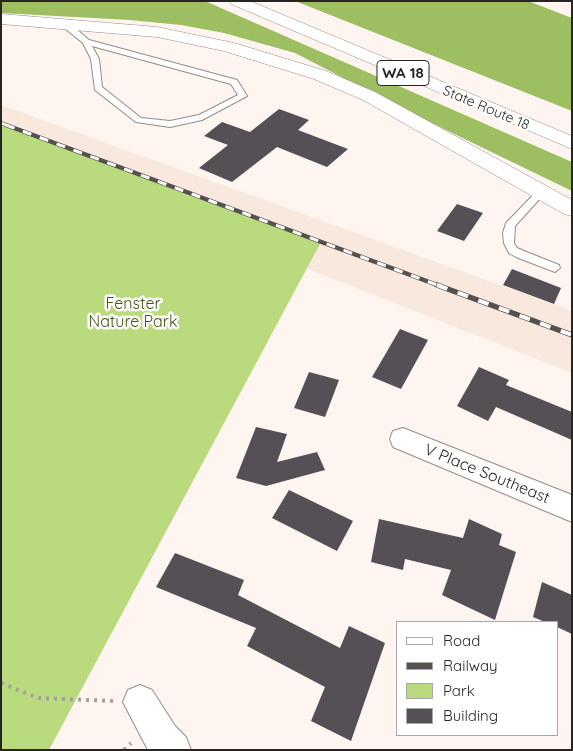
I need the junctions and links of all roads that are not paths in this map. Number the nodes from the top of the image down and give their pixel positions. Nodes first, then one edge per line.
1 (236, 1) edge
2 (272, 1) edge
3 (1, 19) edge
4 (65, 24) junction
5 (86, 42) junction
6 (572, 125) edge
7 (572, 143) edge
8 (541, 192) junction
9 (572, 209) edge
10 (555, 268) dead end
11 (403, 439) dead end
12 (572, 508) edge
13 (140, 702) road end
14 (173, 750) edge

1 - 7 main road, State Route 18 / WA 18
2 - 6 main road, State Route 18 / WA 18
3 - 4 main road
4 - 5 lane
4 - 8 main road
5 - 5 lane
8 - 9 main road
8 - 10 lane
11 - 12 street, V Place Southeast
13 - 14 street

